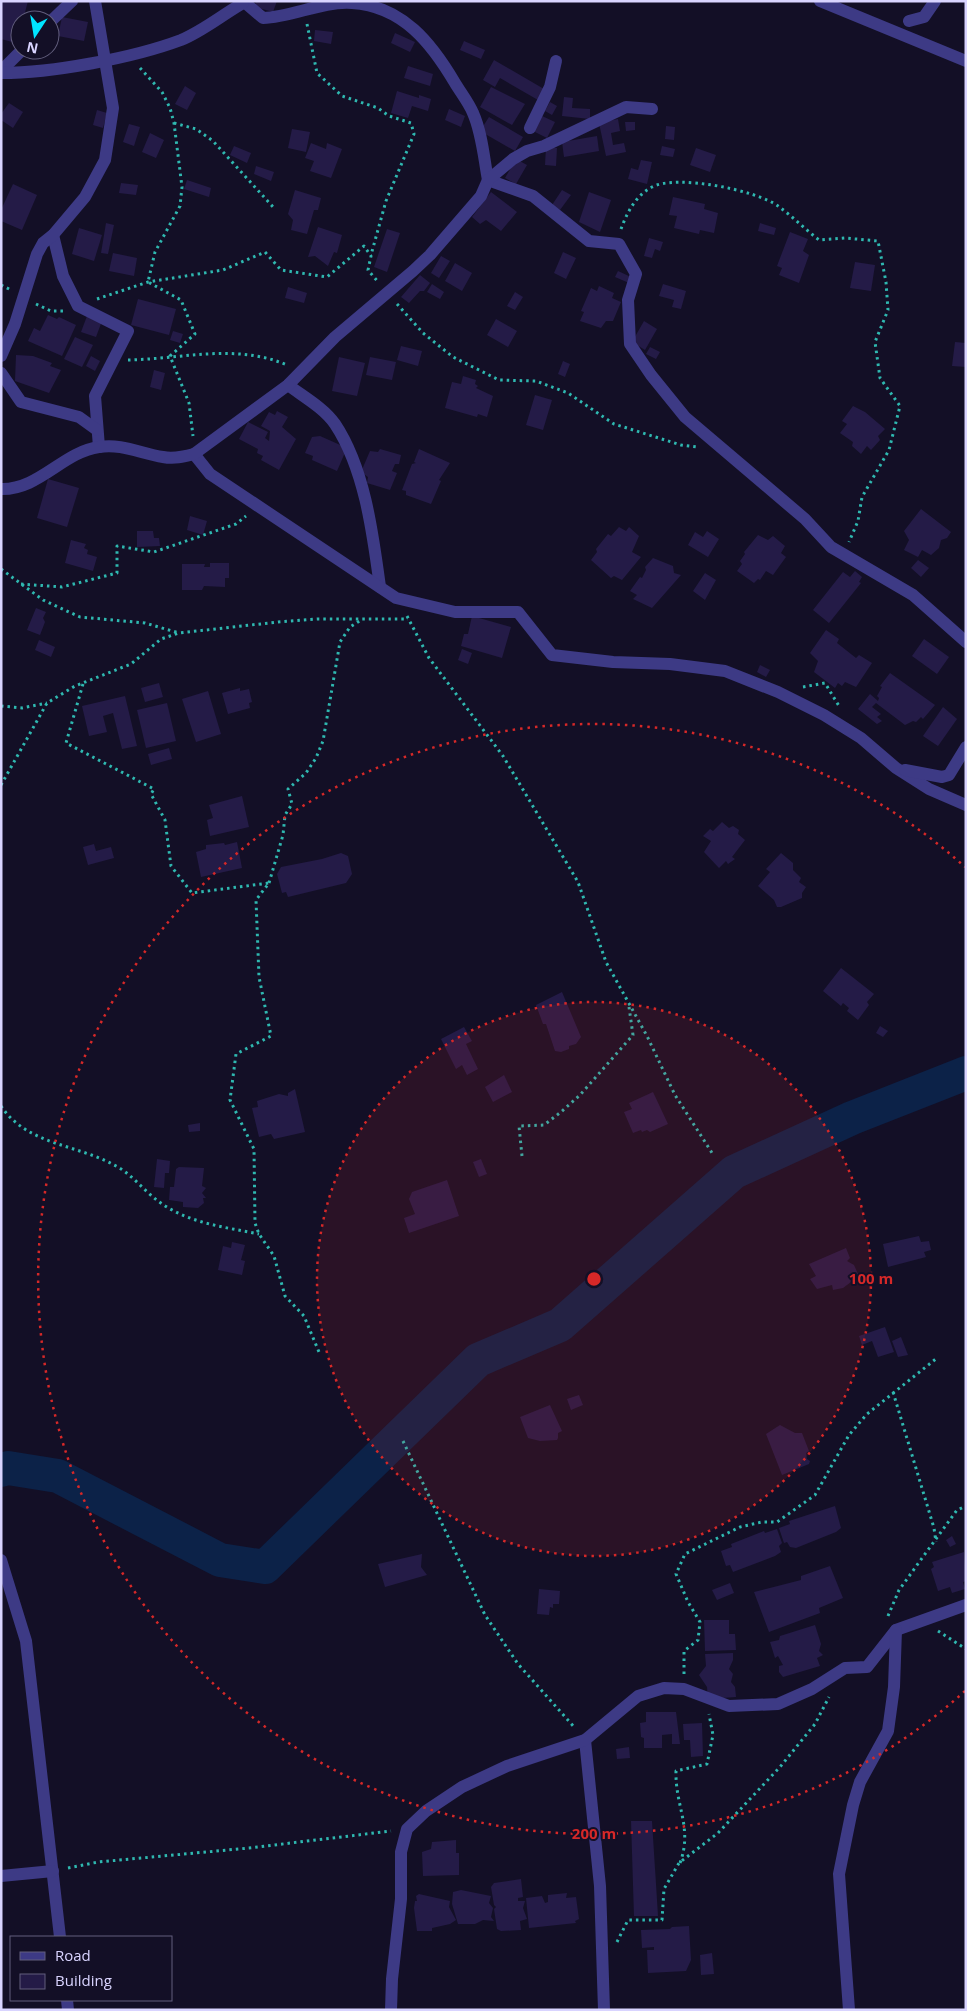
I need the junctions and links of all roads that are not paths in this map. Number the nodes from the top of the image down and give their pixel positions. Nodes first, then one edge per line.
1 (72, 1) edge
2 (95, 1) edge
3 (820, 1) edge
4 (935, 1) edge
5 (243, 2) edge
6 (60, 12) edge
7 (909, 22) dead end
8 (106, 59) junction
9 (12, 60) edge
10 (556, 60) dead end
11 (966, 62) edge
12 (1, 72) edge
13 (652, 109) dead end
14 (530, 128) dead end
15 (488, 180) junction
16 (53, 235) junction
17 (1, 356) edge
18 (1, 373) edge
19 (288, 385) junction
20 (97, 430) junction
21 (99, 446) junction
22 (194, 454) junction
23 (1, 489) edge
24 (380, 587) junction
25 (966, 642) edge
26 (966, 747) edge
27 (896, 768) junction
28 (966, 805) edge
29 (1, 1560) edge
30 (966, 1605) edge
31 (896, 1630) junction
32 (585, 1740) junction
33 (52, 1871) junction
34 (1, 1876) edge
35 (60, 1936) edge
36 (391, 2010) edge
37 (604, 2010) edge
38 (848, 2010) edge

1 - 6 street
2 - 8 street
3 - 11 street
4 - 7 street
5 - 8 street
5 - 15 street
8 - 12 street
8 - 16 street
9 - 12 street
10 - 14 street
13 - 15 street
15 - 19 street
15 - 25 street
16 - 17 street
16 - 20 street
18 - 20 street
19 - 22 street
19 - 24 street
20 - 21 street
21 - 22 street
21 - 23 street
22 - 24 street
24 - 27 street
26 - 27 street
27 - 28 street
29 - 33 street
30 - 31 street
31 - 32 street
31 - 38 street
32 - 36 street
32 - 37 street
33 - 34 street
33 - 35 street

